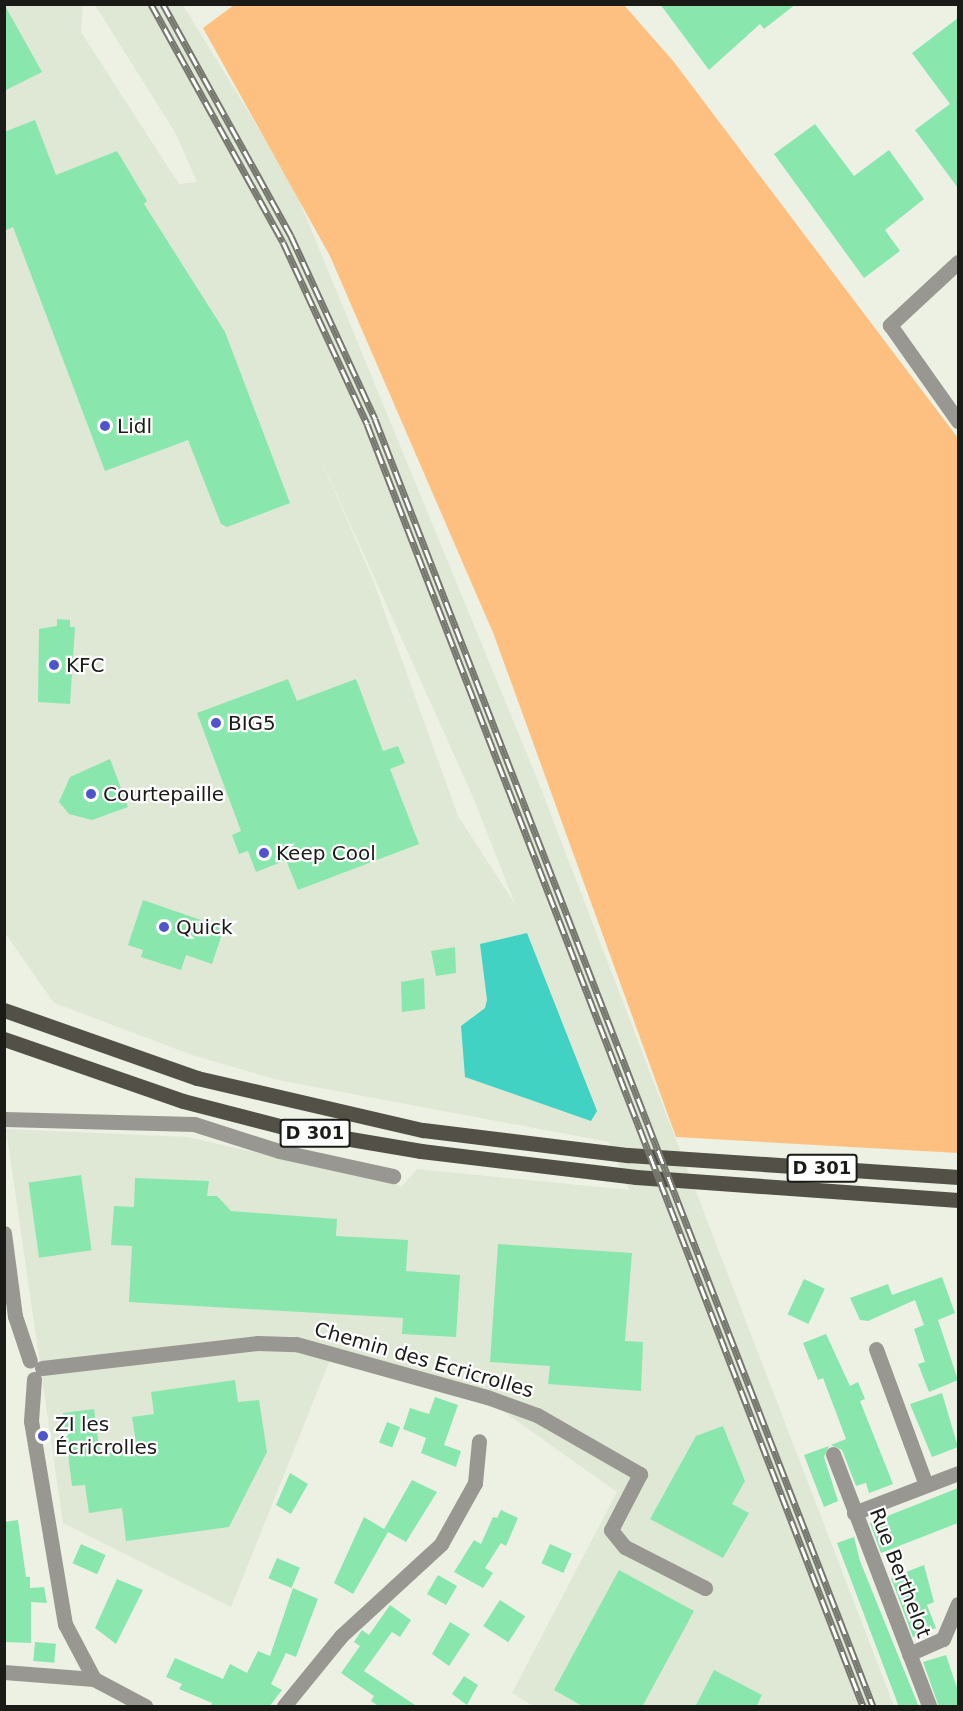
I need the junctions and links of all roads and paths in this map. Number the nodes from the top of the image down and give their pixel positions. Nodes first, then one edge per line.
1 (958, 262) edge
2 (958, 421) edge
3 (4, 1010) edge
4 (4, 1039) edge
5 (4, 1119) edge
6 (393, 1176) dead end
7 (958, 1177) edge
8 (958, 1200) edge
9 (4, 1233) edge
10 (10, 1317) edge
11 (876, 1349) dead end
12 (36, 1369) junction
13 (479, 1441) dead end
14 (833, 1454) dead end
15 (958, 1473) edge
16 (926, 1485) junction
17 (854, 1513) junction
18 (705, 1588) dead end
19 (958, 1604) edge
20 (909, 1654) junction
21 (4, 1672) edge
22 (94, 1679) junction
23 (145, 1707) edge
24 (284, 1707) edge
25 (929, 1707) edge

1 - 2 street
3 - 7 main road, D 301
4 - 8 main road, D 301
5 - 6 street
9 - 10 street
10 - 12 street
11 - 16 street
12 - 18 street, Chemin des Ecricrolles
12 - 22 street
13 - 24 street
14 - 17 street, Rue Berthelot
15 - 16 street
16 - 17 street
17 - 20 street, Rue Berthelot
19 - 20 street
20 - 25 street, Rue Berthelot
21 - 22 street
22 - 23 street

